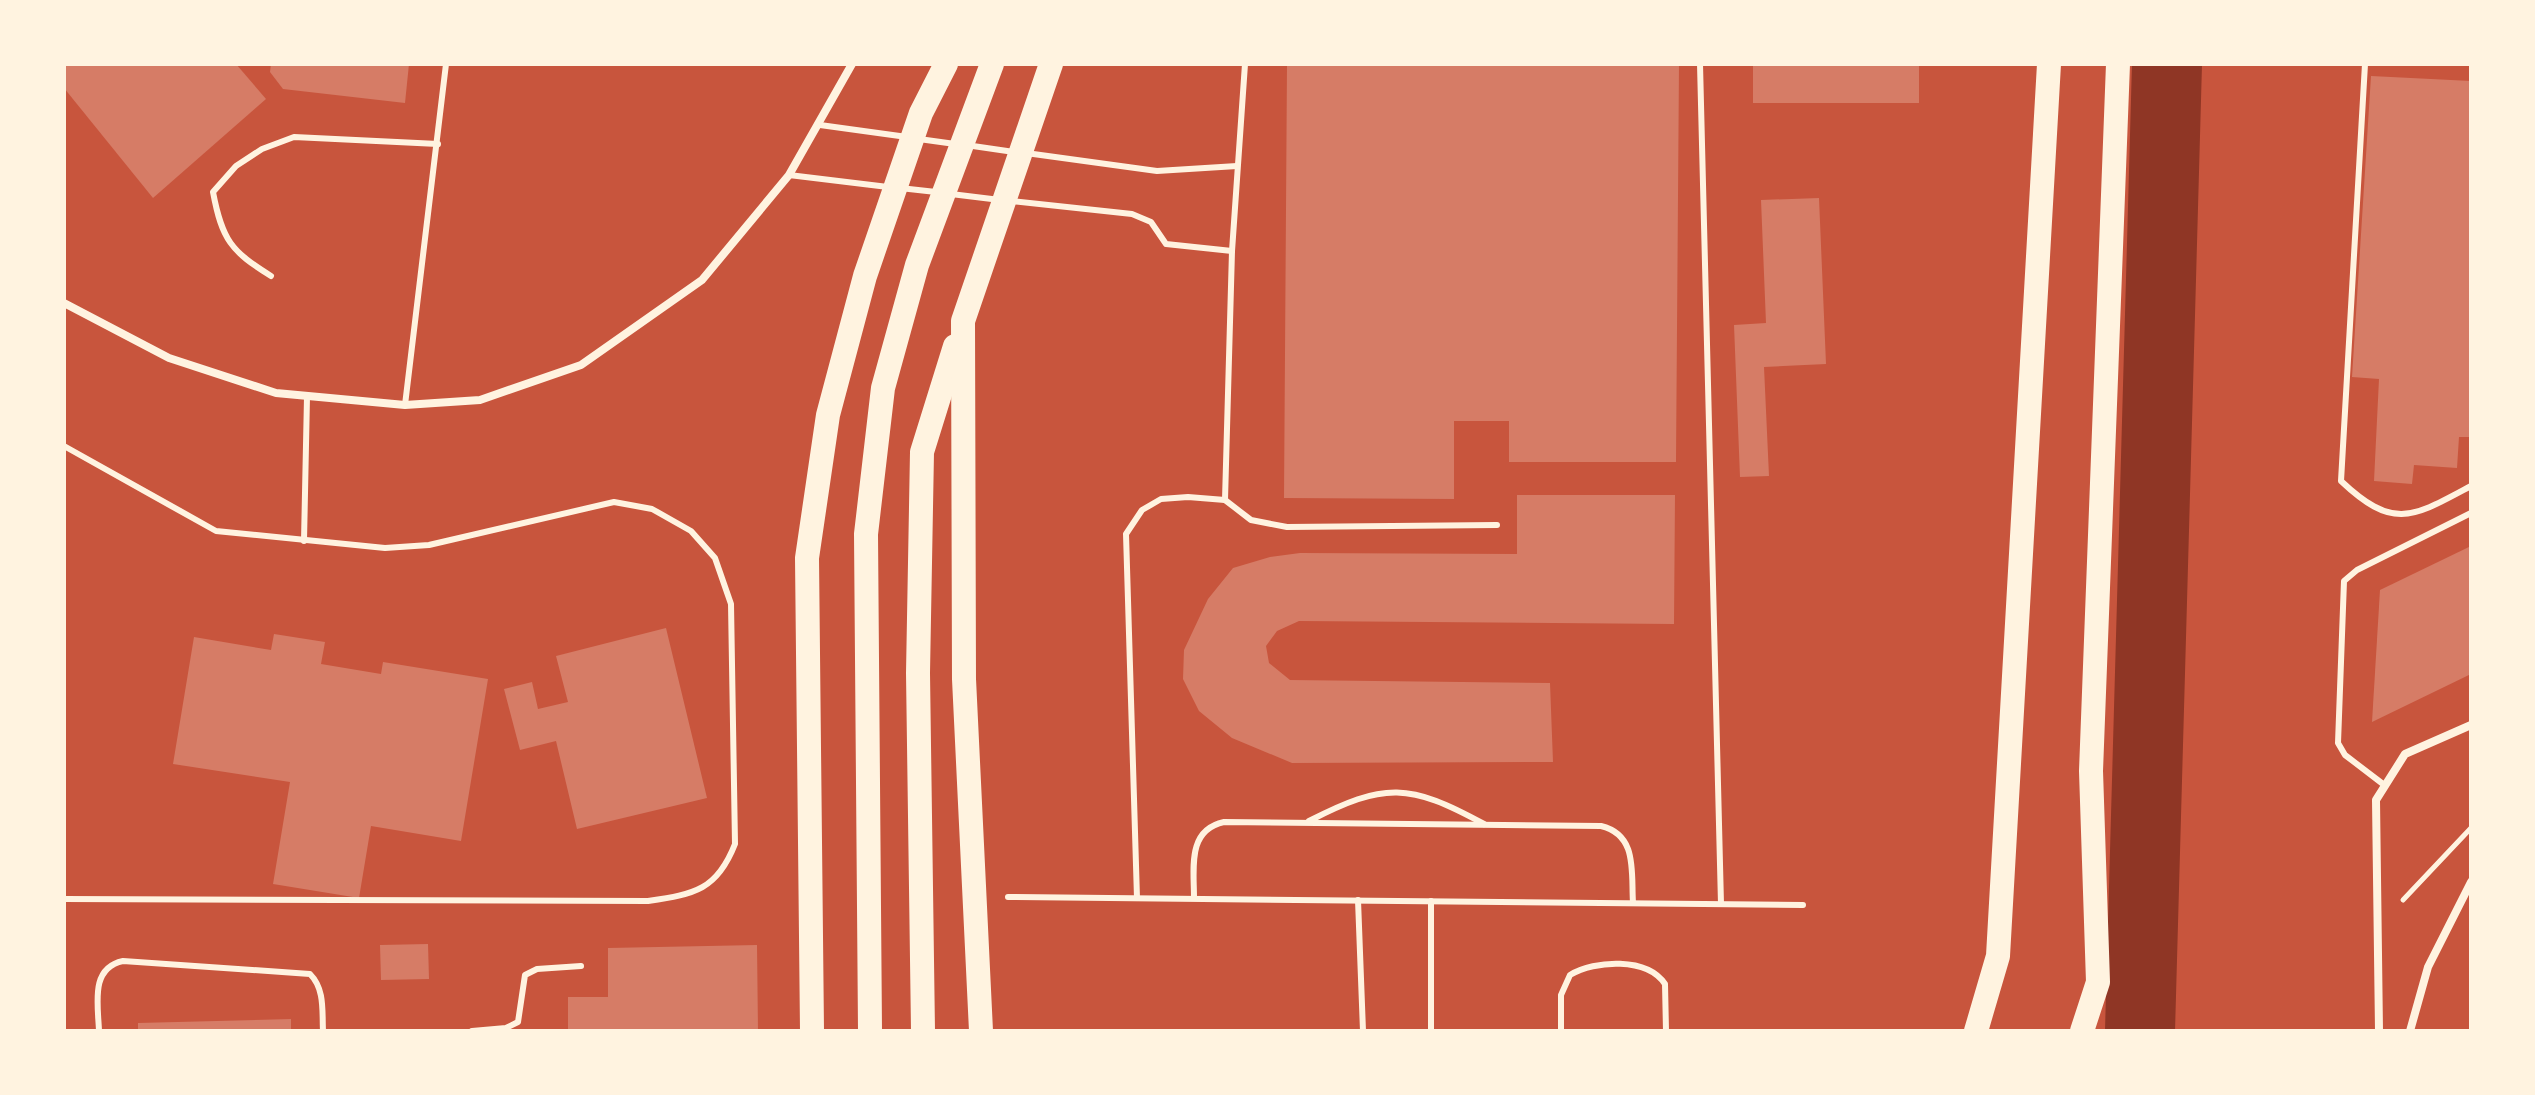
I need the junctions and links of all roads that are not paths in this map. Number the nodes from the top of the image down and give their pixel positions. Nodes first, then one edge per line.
1 (446, 64) edge
2 (852, 64) edge
3 (946, 64) edge
4 (992, 64) edge
5 (1051, 64) edge
6 (1245, 64) edge
7 (1700, 64) edge
8 (2049, 64) edge
9 (2118, 64) edge
10 (2365, 64) edge
11 (820, 125) junction
12 (438, 144) junction
13 (1237, 166) junction
14 (789, 175) junction
15 (1232, 251) junction
16 (271, 276) dead end
17 (64, 303) edge
18 (963, 321) junction
19 (307, 397) junction
20 (405, 405) junction
21 (64, 446) edge
22 (2471, 486) edge
23 (1225, 500) junction
24 (2471, 513) edge
25 (1497, 525) dead end
26 (304, 541) junction
27 (2471, 725) edge
28 (2383, 784) junction
29 (1305, 823) junction
30 (1487, 825) junction
31 (2471, 882) edge
32 (1008, 897) dead end
33 (1137, 898) junction
34 (1194, 898) junction
35 (64, 899) edge
36 (1358, 900) junction
37 (1431, 901) junction
38 (1633, 903) junction
39 (1721, 904) junction
40 (1803, 905) dead end
41 (581, 966) dead end
42 (2098, 982) junction
43 (99, 1031) edge
44 (323, 1031) edge
45 (472, 1031) edge
46 (812, 1031) edge
47 (870, 1031) edge
48 (923, 1031) edge
49 (981, 1031) edge
50 (1363, 1031) edge
51 (1431, 1031) edge
52 (1561, 1031) edge
53 (1666, 1031) edge
54 (1976, 1031) edge
55 (2082, 1031) edge
56 (2095, 1031) edge
57 (2379, 1031) edge
58 (2410, 1031) edge

1 - 12 lane
2 - 11 street
3 - 46 highway
4 - 47 highway
5 - 18 highway
6 - 13 lane
7 - 39 lane
8 - 54 highway
9 - 42 highway
10 - 22 lane
11 - 13 lane
11 - 14 street
12 - 16 lane
12 - 20 lane
13 - 15 lane
14 - 15 lane
14 - 20 street
15 - 23 lane
17 - 19 street
18 - 48 highway
18 - 49 highway
19 - 20 street
19 - 26 lane
21 - 26 lane
23 - 25 lane
23 - 33 lane
24 - 28 lane
26 - 35 lane
27 - 28 street
28 - 57 street
29 - 30 lane
29 - 30 lane
29 - 34 lane
30 - 38 lane
31 - 58 street
32 - 33 lane
33 - 34 lane
34 - 36 lane
36 - 37 lane
36 - 50 lane
37 - 38 lane
37 - 51 lane
38 - 39 lane
39 - 40 lane
41 - 45 lane
42 - 55 highway
42 - 56 highway
43 - 44 lane
52 - 53 lane

